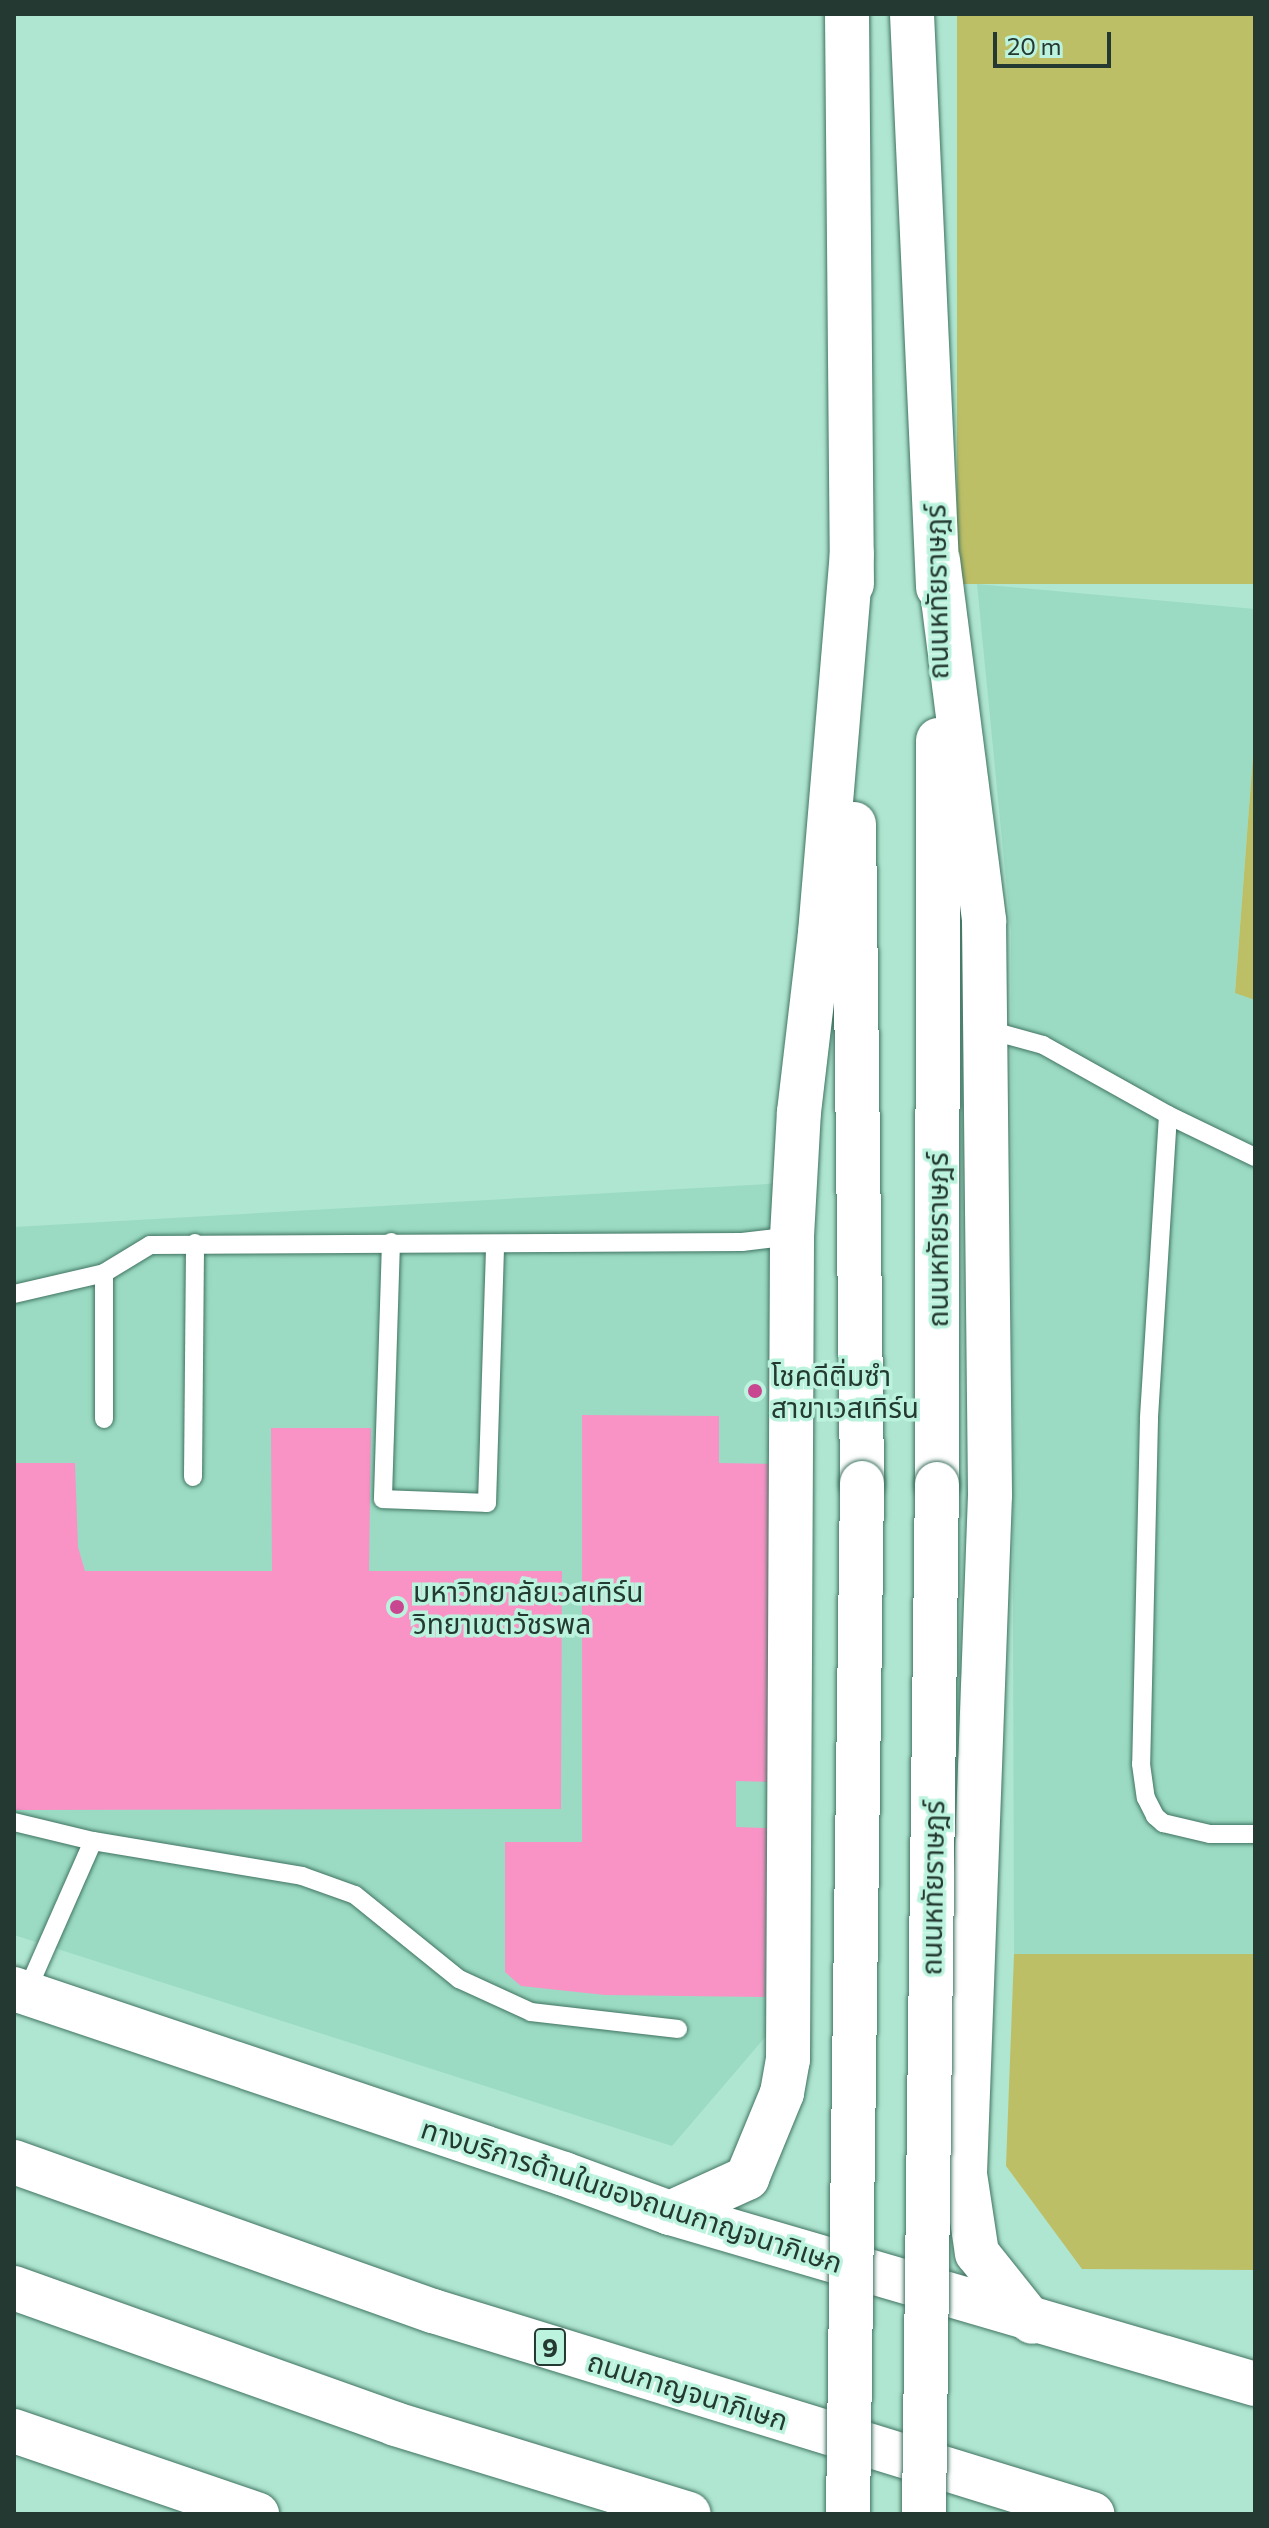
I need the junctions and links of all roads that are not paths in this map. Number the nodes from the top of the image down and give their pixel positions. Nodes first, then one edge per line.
1 (847, 14) edge
2 (912, 14) edge
3 (852, 553) junction
4 (938, 560) junction
5 (985, 1029) junction
6 (1168, 1115) junction
7 (1255, 1157) edge
8 (792, 1236) junction
9 (391, 1242) junction
10 (195, 1243) junction
11 (495, 1244) junction
12 (104, 1273) junction
13 (14, 1294) edge
14 (104, 1419) dead end
15 (193, 1477) dead end
16 (14, 1822) edge
17 (1255, 1834) edge
18 (93, 1841) junction
19 (20, 1991) edge
20 (678, 2029) dead end
21 (14, 2162) edge
22 (670, 2213) junction
23 (14, 2288) edge
24 (1032, 2322) junction
25 (1255, 2384) edge
26 (14, 2431) edge
27 (257, 2514) edge
28 (689, 2514) edge
29 (848, 2514) edge
30 (924, 2514) edge
31 (1092, 2514) edge

1 - 3 main road
2 - 4 main road, ถนนหทัยราษฎร์
3 - 8 main road
3 - 29 main road, bridge
4 - 5 main road
4 - 30 main road, ถนนหทัยราษฎร์, bridge
5 - 6 lane
5 - 24 main road
6 - 7 lane
6 - 17 lane
8 - 11 lane
8 - 22 main road
9 - 10 lane
9 - 11 lane
9 - 11 lane
10 - 12 lane
10 - 15 lane
12 - 13 lane
12 - 14 lane
16 - 18 lane
18 - 19 lane
18 - 20 lane
19 - 22 main road, ทางบริการด้านในของถนนกาญจนาภิเษก
21 - 31 main road, ถนนกาญจนาภิเษก / 9
22 - 24 main road, ทางบริการด้านในของถนนกาญจนาภิเษก
23 - 28 main road
24 - 25 main road, ทางบริการด้านในของถนนกาญจนาภิเษก
26 - 27 main road

